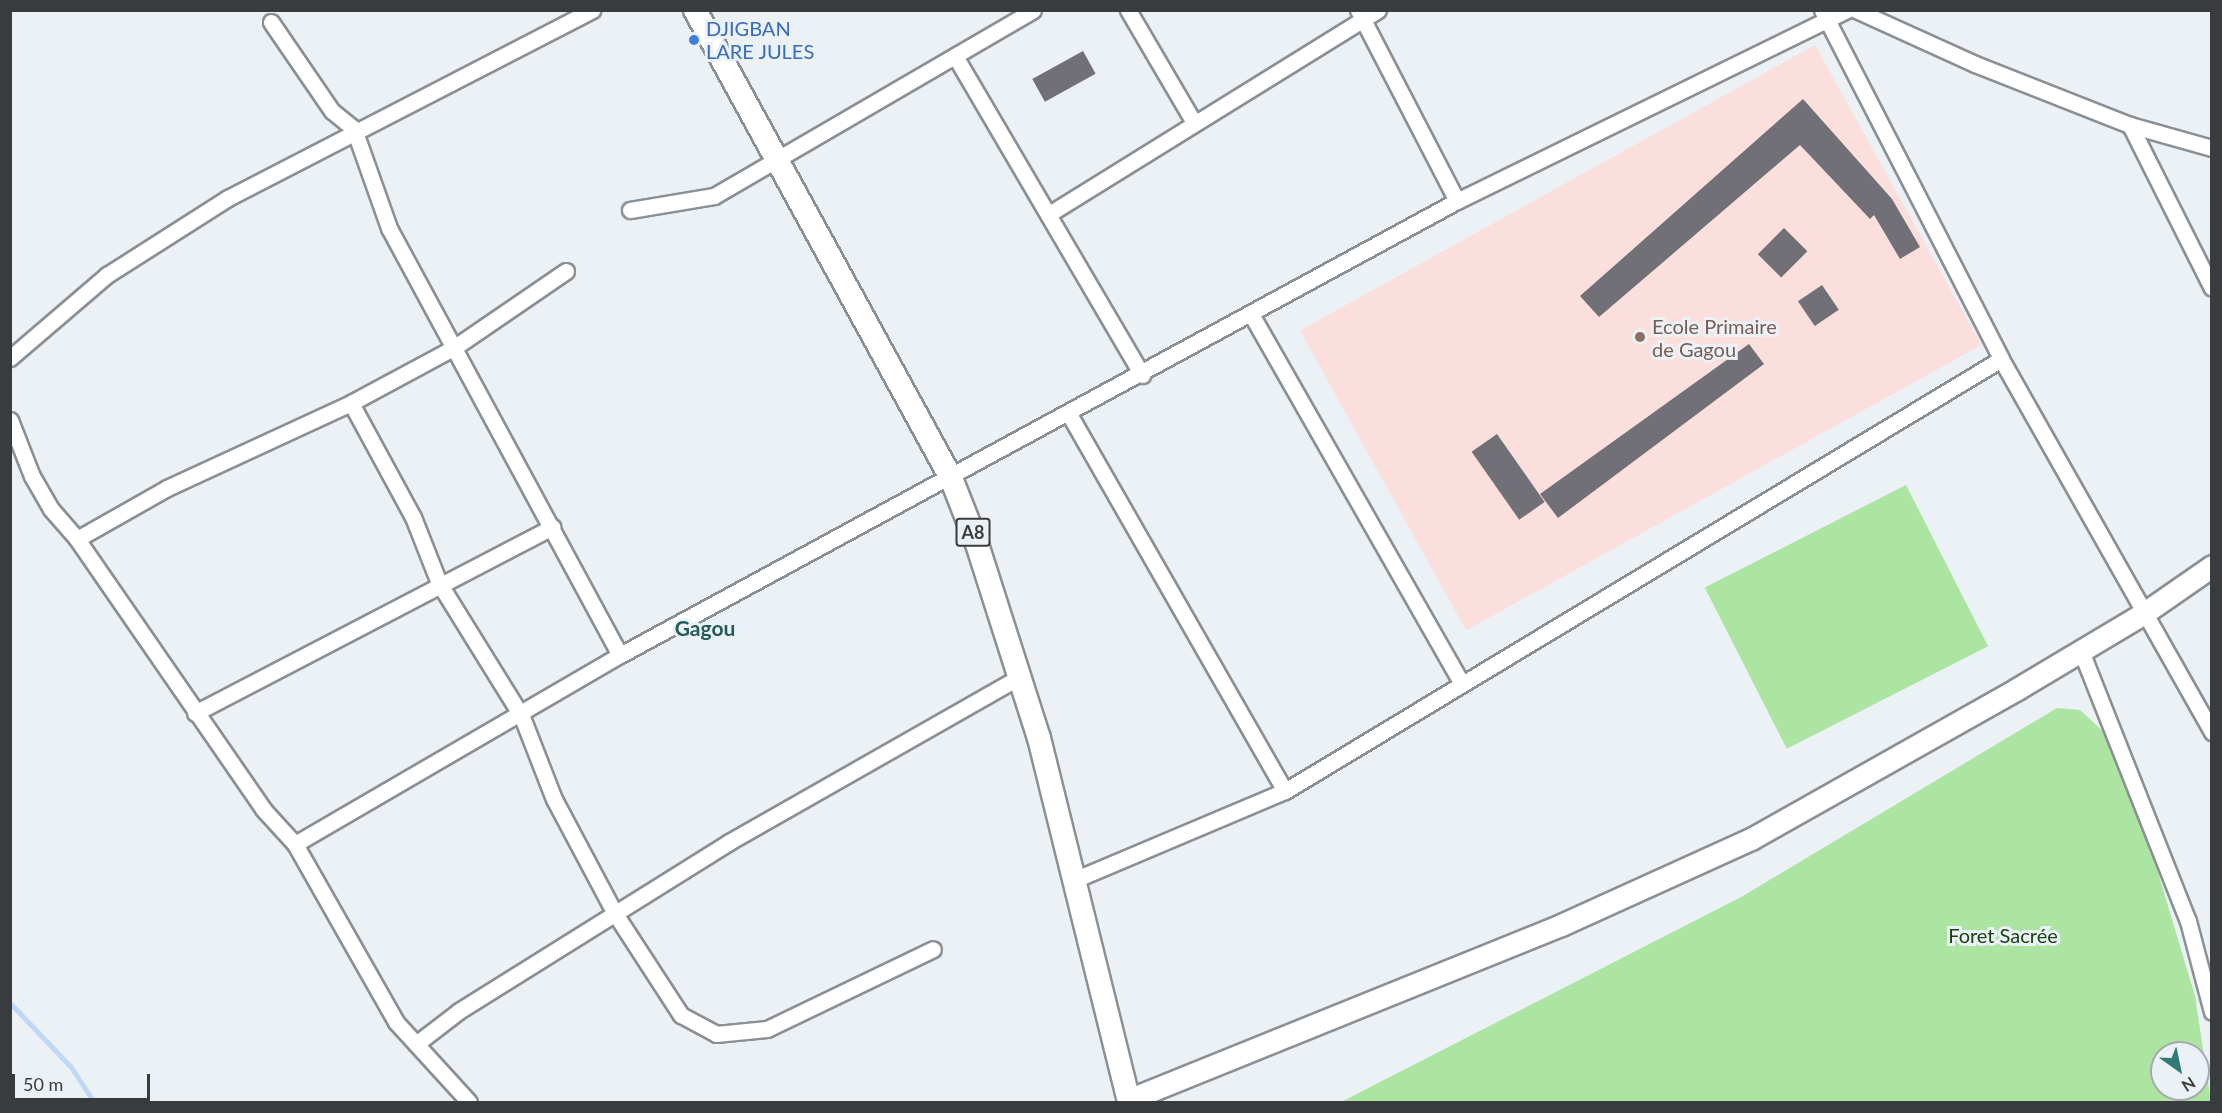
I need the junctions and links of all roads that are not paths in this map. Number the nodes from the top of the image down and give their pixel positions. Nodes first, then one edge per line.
1 (592, 10) edge
2 (695, 10) edge
3 (1033, 10) edge
4 (1128, 10) edge
5 (1378, 10) edge
6 (1847, 10) edge
7 (1857, 10) edge
8 (1361, 15) edge
9 (1825, 15) edge
10 (271, 22) dead end
11 (955, 56) junction
12 (1194, 121) junction
13 (2130, 125) junction
14 (354, 129) junction
15 (2211, 148) edge
16 (777, 163) junction
17 (1457, 201) junction
18 (630, 210) dead end
19 (1048, 214) junction
20 (566, 271) dead end
21 (2211, 288) edge
22 (1251, 314) junction
23 (455, 346) junction
24 (10, 357) edge
25 (2001, 359) junction
26 (1142, 375) junction
27 (351, 403) junction
28 (1069, 414) junction
29 (10, 420) edge
30 (951, 478) junction
31 (552, 527) junction
32 (77, 539) junction
33 (2211, 566) edge
34 (439, 583) junction
35 (2143, 614) junction
36 (2081, 651) junction
37 (620, 655) junction
38 (1020, 677) junction
39 (1462, 684) junction
40 (195, 713) junction
41 (522, 717) junction
42 (2211, 732) edge
43 (1285, 791) junction
44 (295, 844) junction
45 (1074, 880) junction
46 (614, 912) junction
47 (933, 949) dead end
48 (2211, 1012) edge
49 (416, 1044) junction
50 (1129, 1101) edge
51 (469, 1102) edge

1 - 14 street
2 - 16 main road, A8
3 - 11 street
4 - 12 street
5 - 8 street
6 - 9 street
7 - 13 street
8 - 12 street
8 - 17 street
9 - 17 street
9 - 25 street
10 - 14 street
11 - 16 street
11 - 19 street
12 - 19 street
13 - 15 street
13 - 21 street
14 - 23 street
14 - 24 street
16 - 18 street
16 - 30 main road, A8
17 - 22 street
19 - 26 street
20 - 23 street
22 - 26 street
22 - 39 street
23 - 27 street
23 - 31 street
25 - 35 street
25 - 39 street
26 - 28 street
27 - 32 street
27 - 34 street
28 - 30 street
28 - 43 street
29 - 32 street
30 - 37 street
30 - 38 main road, A8
31 - 34 street
31 - 37 street
32 - 40 street
33 - 35 street
34 - 40 street
34 - 41 street
35 - 36 street
35 - 42 street
36 - 48 street
36 - 50 street
37 - 41 street
38 - 45 main road, A8
38 - 46 street
39 - 43 street
40 - 44 street
41 - 44 street
41 - 46 street
43 - 45 street
44 - 49 street
45 - 50 main road, A8
46 - 47 street
46 - 49 street
49 - 51 street

